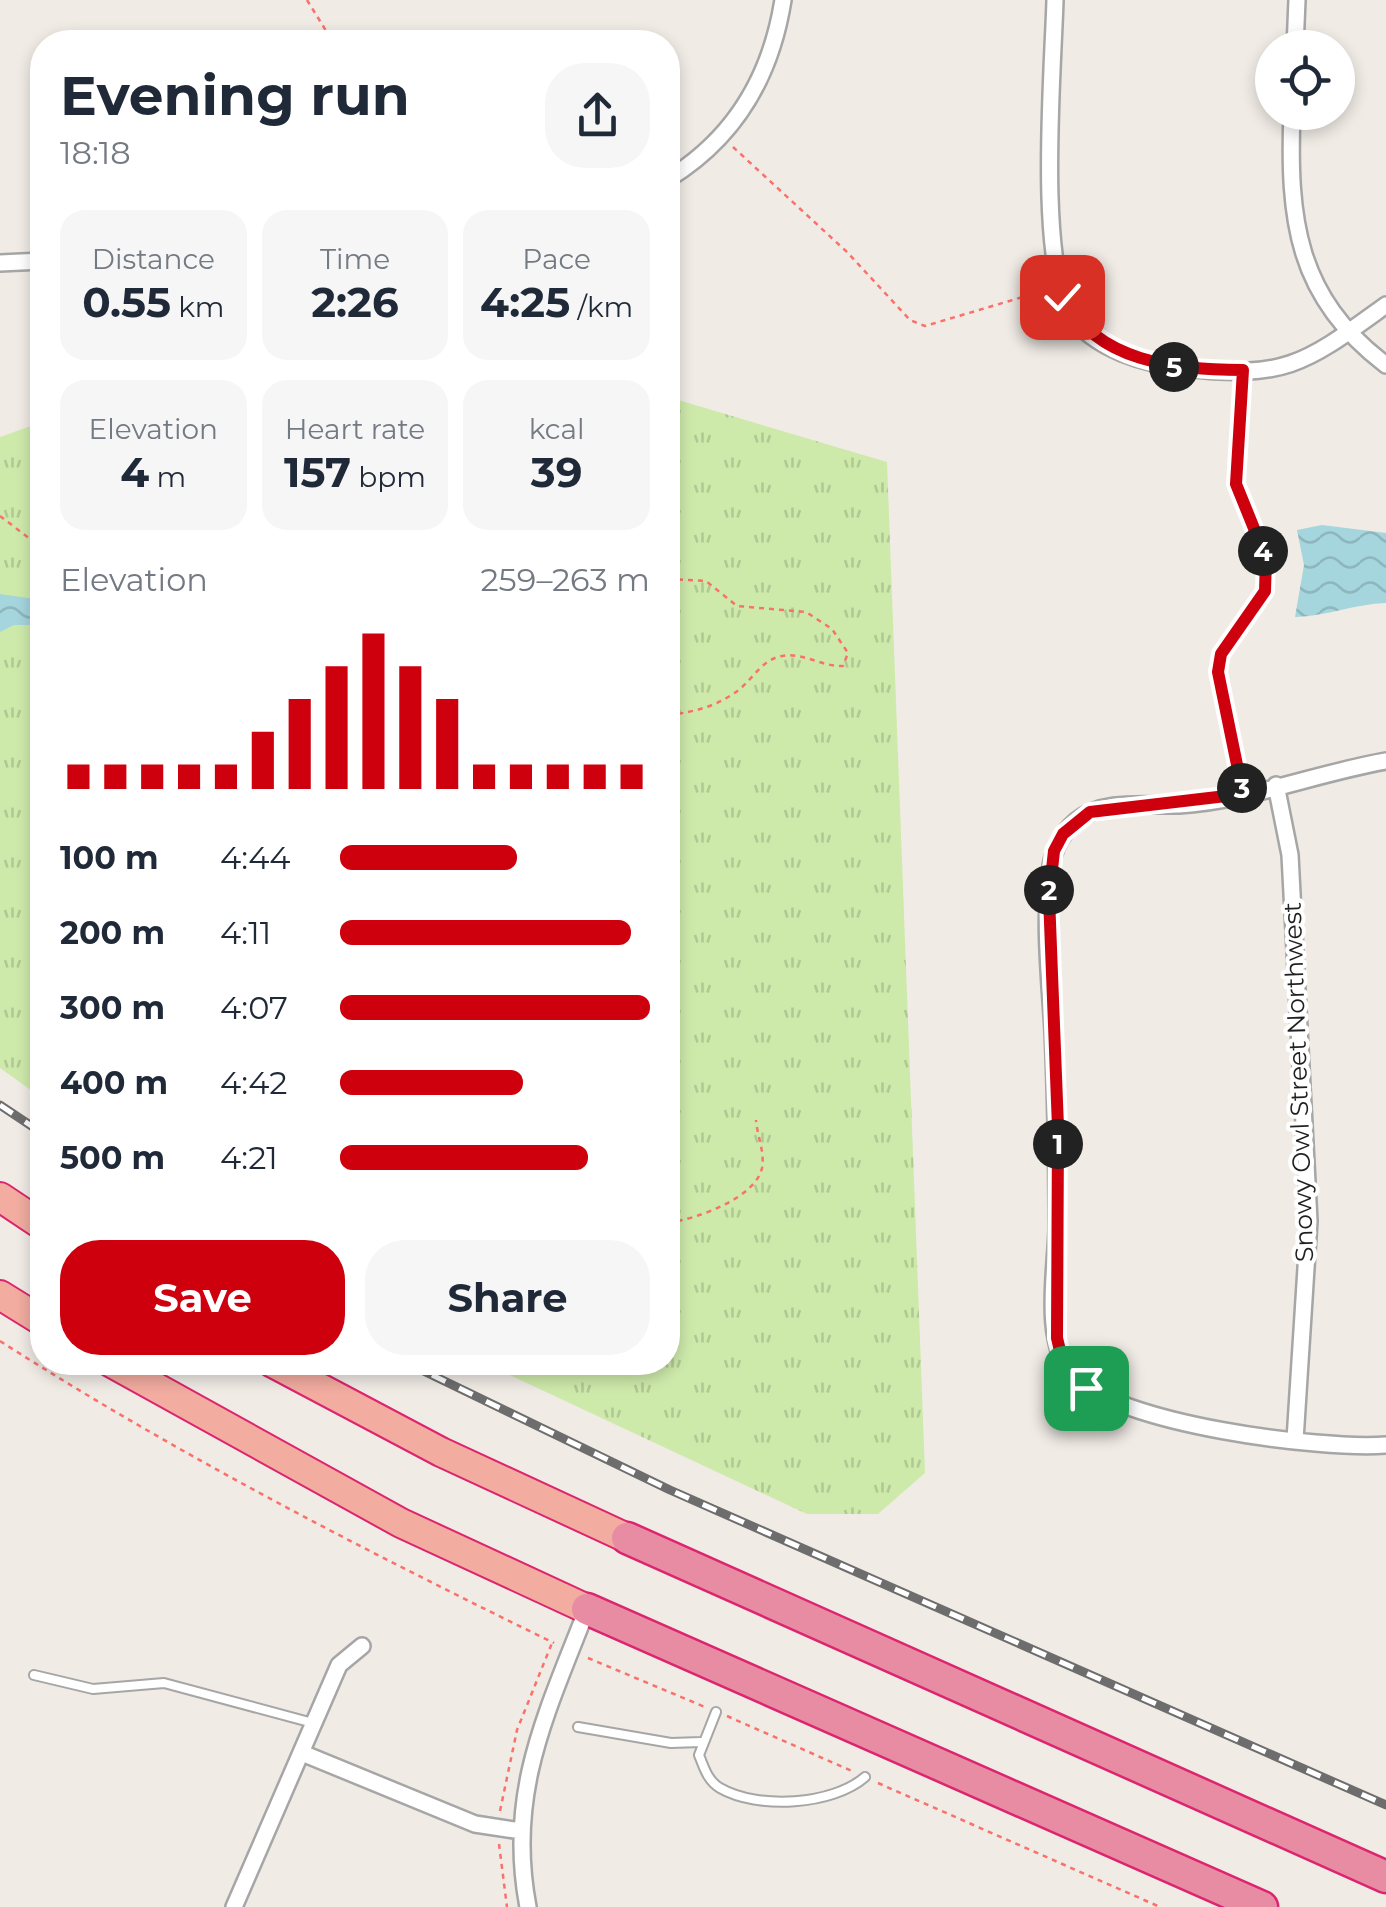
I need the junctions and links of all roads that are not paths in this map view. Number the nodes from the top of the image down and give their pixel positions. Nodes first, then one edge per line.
1 (783, 0) edge
2 (1055, 0) edge
3 (1296, 0) edge
4 (1295, 30) edge
5 (1293, 130) edge
6 (680, 169) edge
7 (30, 262) edge
8 (0, 263) edge
9 (1386, 305) edge
10 (1347, 333) junction
11 (1386, 365) edge
12 (1386, 761) edge
13 (1276, 785) junction
14 (0, 1197) edge
15 (30, 1216) edge
16 (2, 1302) edge
17 (30, 1315) edge
18 (133, 1375) edge
19 (296, 1375) edge
20 (1294, 1440) junction
21 (1386, 1445) edge
22 (627, 1538) joint
23 (588, 1610) junction
24 (362, 1646) dead end
25 (34, 1675) dead end
26 (716, 1712) dead end
27 (313, 1723) junction
28 (578, 1727) dead end
29 (701, 1742) junction
30 (302, 1753) junction
31 (866, 1778) dead end
32 (520, 1831) junction
33 (1386, 1877) edge
34 (234, 1907) edge
35 (528, 1907) edge
36 (1262, 1907) edge

1 - 6 street
2 - 10 street
3 - 4 street
5 - 10 street
7 - 8 street
9 - 10 street
10 - 11 street
12 - 13 street
13 - 20 street, Snowy Owl Street Northwest
13 - 20 street
14 - 15 highway
16 - 17 highway
18 - 23 highway
19 - 22 highway
20 - 21 street
22 - 33 highway
23 - 32 street
23 - 36 highway
24 - 27 street
25 - 27 lane
26 - 29 lane
27 - 30 street
28 - 29 lane
29 - 31 lane
30 - 32 street
30 - 34 street
32 - 35 street

